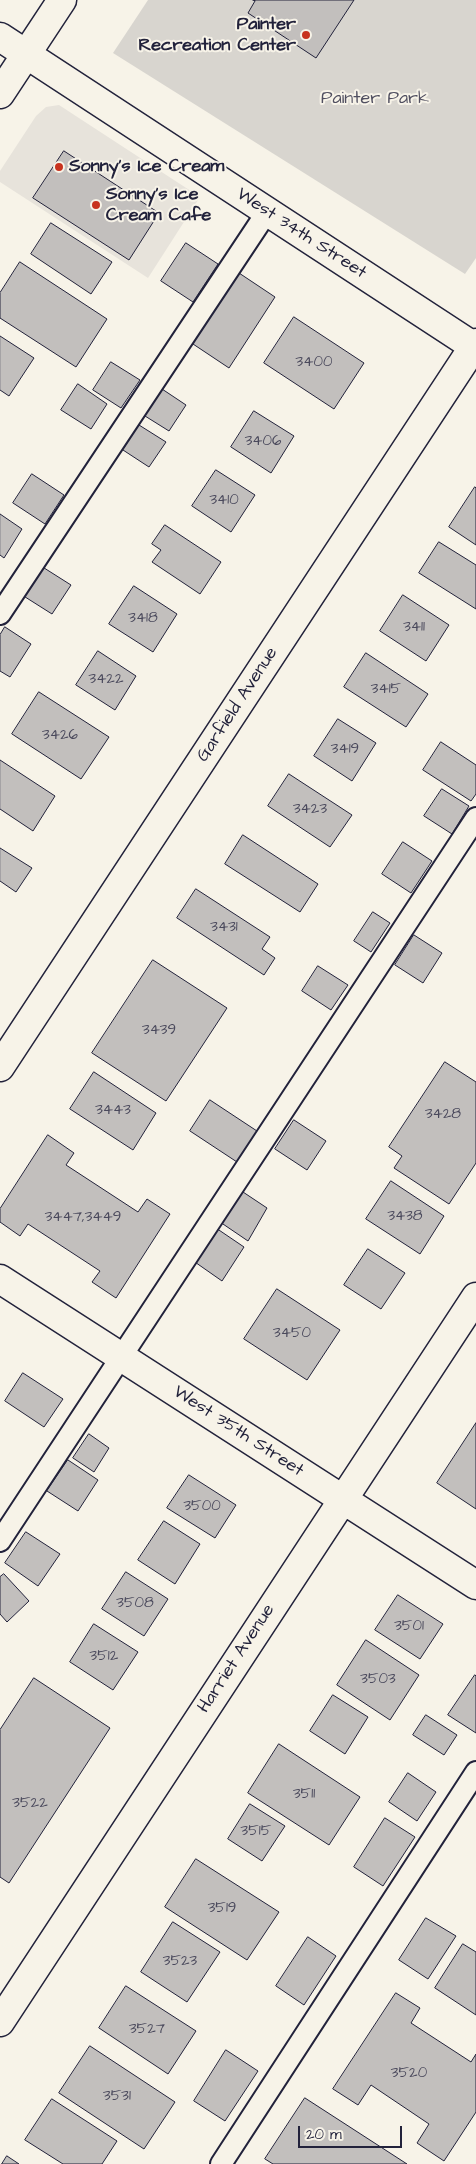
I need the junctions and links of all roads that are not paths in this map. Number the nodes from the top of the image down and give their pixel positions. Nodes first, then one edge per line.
1 (62, 0) edge
2 (0, 37) edge
3 (26, 54) junction
4 (0, 94) edge
5 (267, 212) junction
6 (475, 346) edge
7 (0, 614) edge
8 (476, 818) edge
9 (0, 1067) edge
10 (0, 1280) edge
11 (476, 1297) edge
12 (121, 1357) junction
13 (343, 1498) junction
14 (0, 1541) edge
15 (476, 1584) edge
16 (476, 1772) edge
17 (0, 2022) edge
18 (221, 2164) edge

1 - 3 street
2 - 3 street, West 34th Street
3 - 4 street
3 - 5 street, West 34th Street
5 - 6 street, West 34th Street
5 - 7 lane
6 - 9 street, Garfield Avenue
8 - 12 lane
10 - 12 street, West 35th Street
11 - 13 street, Harriet Avenue
12 - 13 street, West 35th Street
12 - 14 lane
13 - 15 street, West 35th Street
13 - 17 street, Harriet Avenue
16 - 18 lane

